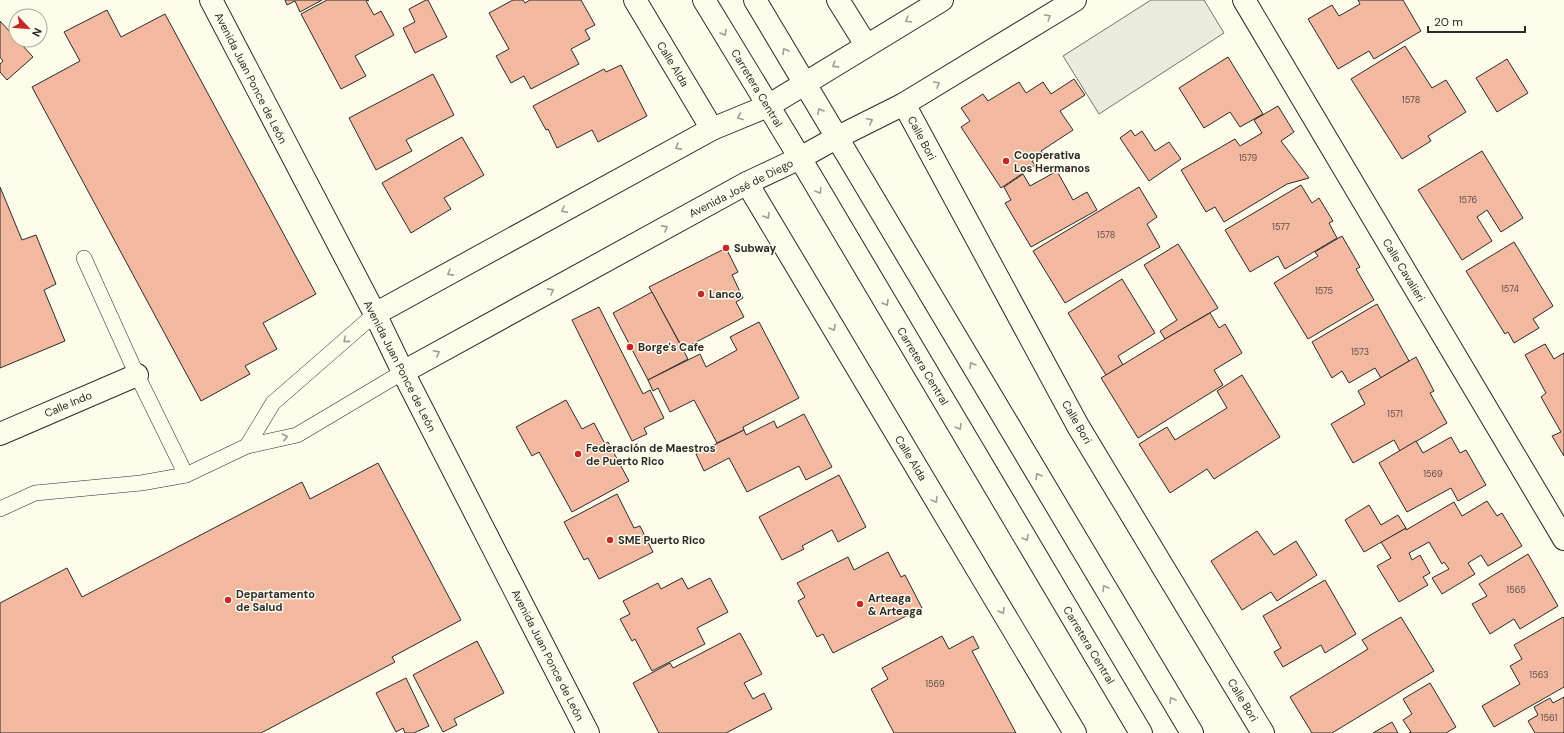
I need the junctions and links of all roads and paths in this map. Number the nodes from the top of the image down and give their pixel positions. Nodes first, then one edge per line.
1 (211, 0) edge
2 (635, 0) edge
3 (704, 0) edge
4 (754, 0) edge
5 (838, 0) edge
6 (942, 0) edge
7 (1076, 0) edge
8 (1244, 0) edge
9 (866, 45) junction
10 (805, 85) junction
11 (904, 104) junction
12 (768, 106) junction
13 (712, 129) junction
14 (836, 138) junction
15 (800, 158) junction
16 (747, 183) junction
17 (84, 258) dead end
18 (375, 314) junction
19 (403, 372) junction
20 (137, 375) junction
21 (0, 434) edge
22 (247, 446) junction
23 (186, 475) junction
24 (0, 509) edge
25 (1564, 539) edge
26 (588, 733) edge
27 (1074, 733) edge
28 (1142, 733) edge
29 (1192, 733) edge
30 (1263, 733) edge

1 - 18 main road, Avenida Juan Ponce de León
2 - 13 main road, Calle Alda
3 -> 12 main road, Carretera Central
10 -> 4 main road
5 - 9 main road
6 -> 9 main road
11 -> 7 main road, Avenida José de Diego
8 - 25 main road, Calle Cavalieri
9 -> 10 main road
10 - 12 main road
14 -> 10 main road
14 -> 11 main road, Avenida José de Diego
11 - 30 main road, Calle Bori
12 -> 13 main road
12 - 15 main road, Carretera Central
13 -> 18 main road
14 - 15 main road, Avenida José de Diego
29 -> 14 main road
15 - 16 main road, Avenida José de Diego
15 -> 28 main road, Carretera Central
19 -> 16 main road, Avenida José de Diego
16 -> 27 main road, Calle Alda
17 - 20 lane
18 - 19 main road, Avenida Juan Ponce de León
18 -> 22 lane
22 -> 19 lane
19 - 26 main road, Avenida Juan Ponce de León
20 - 21 main road, Calle Indo
20 - 23 lane
22 - 23 lane
23 - 24 lane

